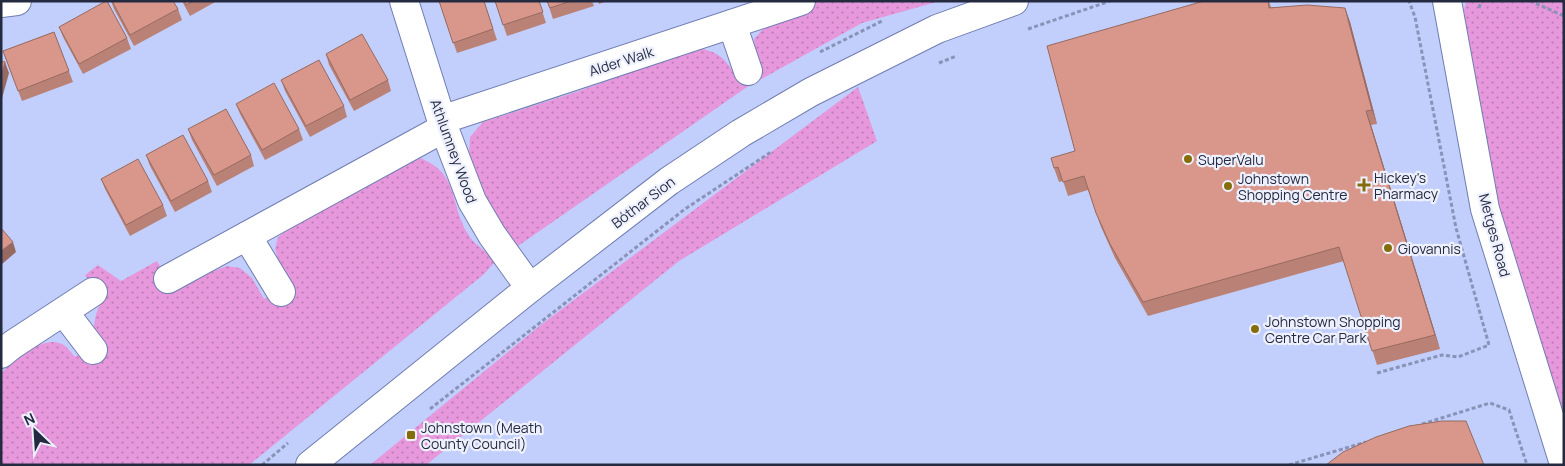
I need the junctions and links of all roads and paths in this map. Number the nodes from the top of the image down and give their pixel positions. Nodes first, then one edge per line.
1 (17, 1) edge
2 (404, 1) edge
3 (801, 1) edge
4 (1014, 1) edge
5 (1110, 1) edge
6 (1409, 1) edge
7 (1447, 1) edge
8 (1530, 1) edge
9 (1, 3) edge
10 (1564, 16) edge
11 (732, 24) junction
12 (1025, 30) dead end
13 (960, 54) dead end
14 (933, 66) dead end
15 (748, 71) dead end
16 (443, 124) junction
17 (775, 149) dead end
18 (247, 236) junction
19 (168, 279) dead end
20 (530, 288) junction
21 (93, 292) dead end
22 (280, 292) dead end
23 (64, 312) junction
24 (93, 350) dead end
25 (1, 354) edge
26 (1376, 374) dead end
27 (428, 411) dead end
28 (1418, 426) edge
29 (1375, 439) edge
30 (1564, 464) edge
31 (310, 465) edge
32 (1289, 465) edge
33 (1527, 465) edge

1 - 9 street
2 - 16 street, Athlumney Wood
3 - 11 street, Alder Walk
4 - 20 street, Bóthar Sion
5 - 12 path
6 - 26 path
7 - 30 street, Metges Road
8 - 10 path
11 - 15 street
11 - 16 street, Alder Walk
13 - 14 path
16 - 18 street, Alder Walk
16 - 20 street, Athlumney Wood
17 - 27 path
18 - 19 street, Alder Walk
18 - 22 street
20 - 31 street, Bóthar Sion
21 - 23 street
23 - 24 street
23 - 25 street
28 - 33 path
29 - 32 path

